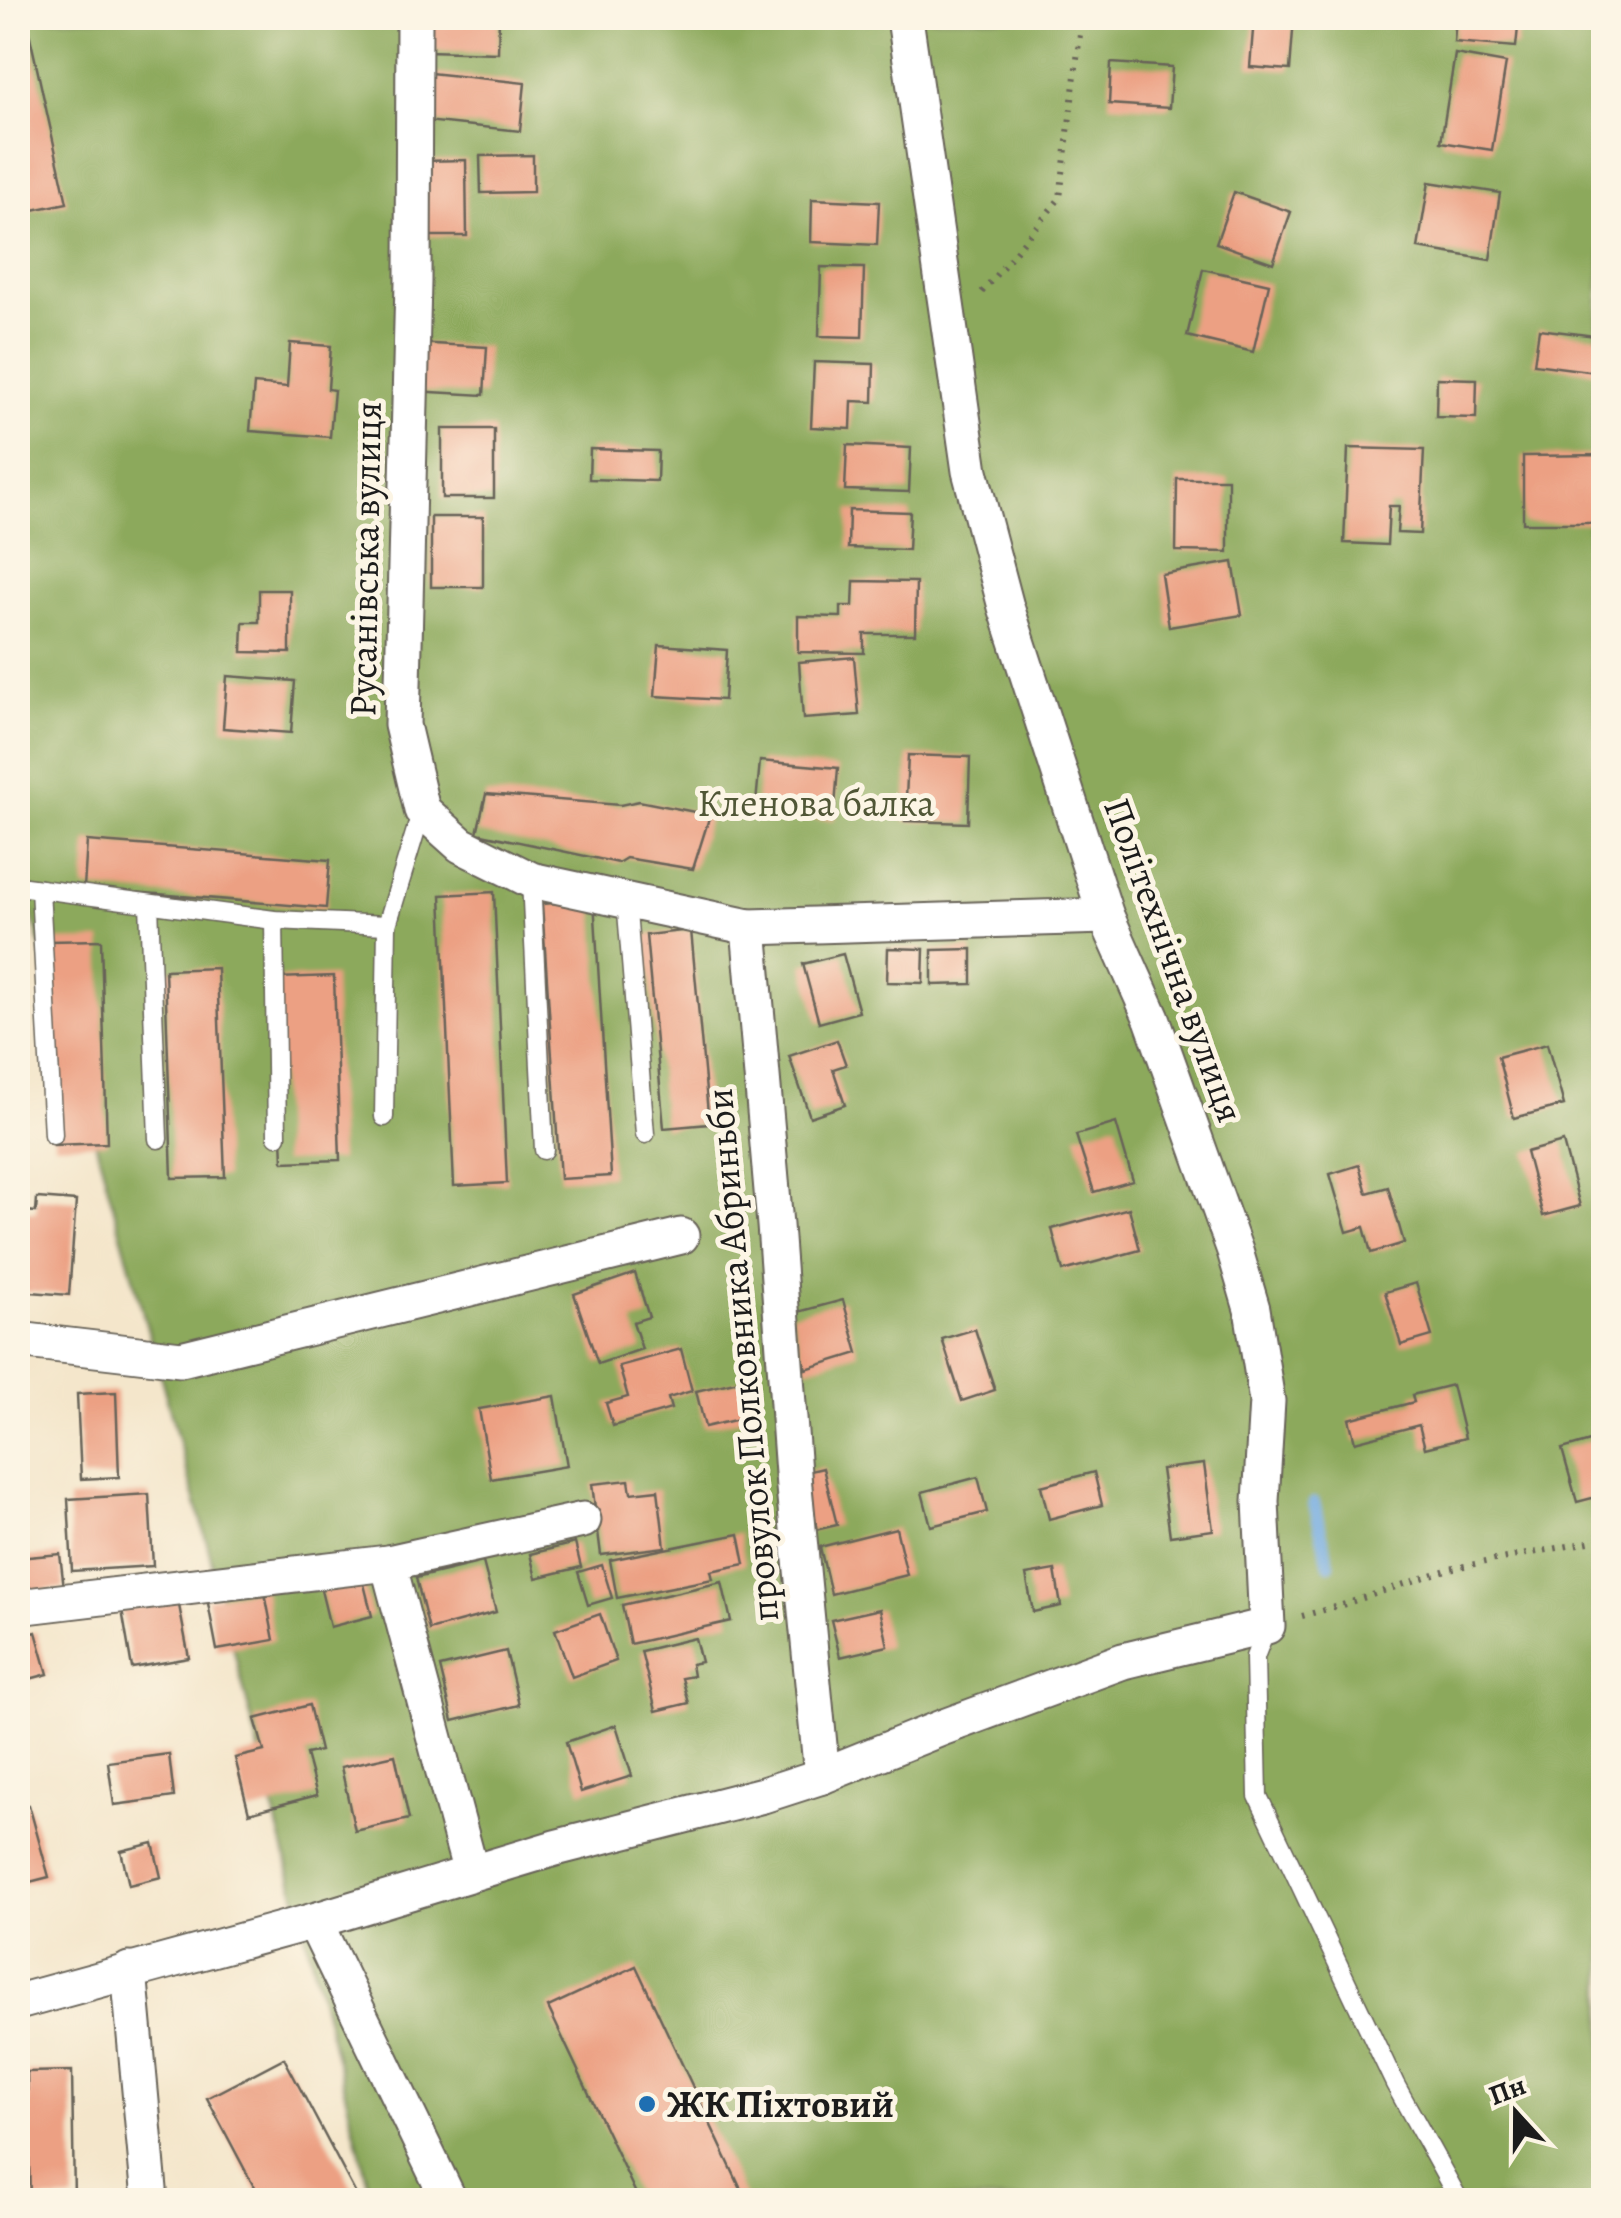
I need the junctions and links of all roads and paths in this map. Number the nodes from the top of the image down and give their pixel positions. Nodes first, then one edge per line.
1 (414, 18) edge
2 (906, 18) edge
3 (1082, 18) edge
4 (950, 330) junction
5 (422, 810) junction
6 (532, 880) junction
7 (18, 886) edge
8 (40, 889) junction
9 (626, 899) junction
10 (149, 904) junction
11 (1106, 916) junction
12 (274, 920) junction
13 (387, 926) junction
14 (749, 926) junction
15 (384, 1117) dead end
16 (645, 1134) dead end
17 (53, 1136) dead end
18 (277, 1136) dead end
19 (158, 1139) dead end
20 (544, 1150) dead end
21 (681, 1236) dead end
22 (18, 1340) edge
23 (583, 1520) dead end
24 (1604, 1539) edge
25 (388, 1563) junction
26 (18, 1607) edge
27 (1267, 1626) junction
28 (822, 1776) junction
29 (471, 1873) junction
30 (314, 1921) junction
31 (129, 1970) junction
32 (18, 2002) edge
33 (150, 2200) edge
34 (449, 2200) edge
35 (1459, 2200) edge

1 - 5 street, Русанівська вулиця
2 - 4 street, Політехнічна вулиця
3 - 4 path
4 - 11 street, Політехнічна вулиця
5 - 6 street
5 - 13 lane
6 - 9 street
6 - 20 lane
7 - 8 lane
8 - 10 lane
8 - 17 lane
9 - 14 street
9 - 16 lane
10 - 12 lane
10 - 19 lane
11 - 14 street
11 - 27 street, Політехнічна вулиця
12 - 13 lane
12 - 18 lane
13 - 15 lane
14 - 28 street, провулок Полковника Абриньби
21 - 22 street, провулок Полковника Абриньби
23 - 25 street
24 - 27 path
25 - 26 street
25 - 29 street
27 - 28 street
27 - 35 lane
28 - 29 street
29 - 30 street
30 - 31 street
30 - 34 street
31 - 32 street
31 - 33 street

